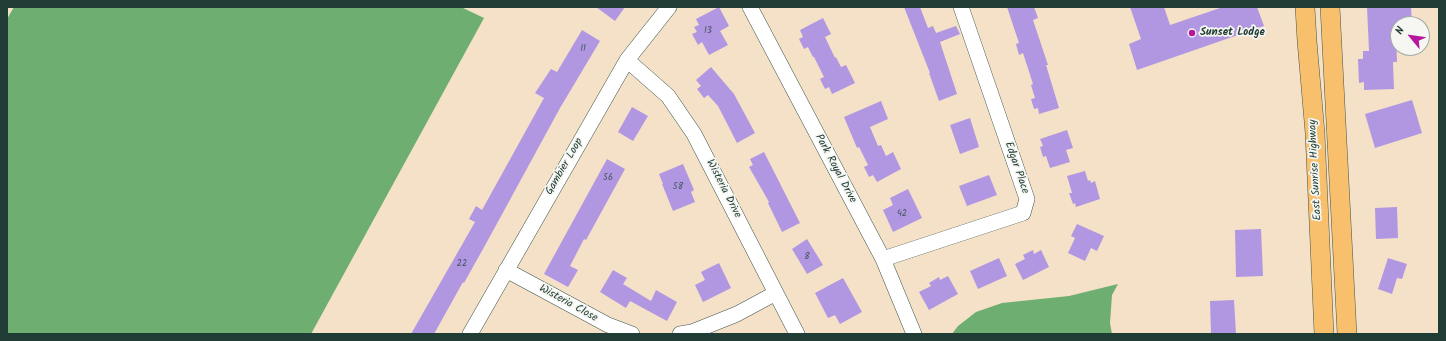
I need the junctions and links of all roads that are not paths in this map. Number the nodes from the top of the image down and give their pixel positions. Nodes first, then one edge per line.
1 (669, 7) edge
2 (750, 7) edge
3 (961, 7) edge
4 (1305, 7) edge
5 (1330, 7) edge
6 (626, 60) junction
7 (882, 259) junction
8 (506, 270) junction
9 (776, 293) junction
10 (470, 334) edge
11 (632, 334) edge
12 (680, 334) edge
13 (796, 334) edge
14 (914, 334) edge
15 (1324, 334) edge
16 (1347, 334) edge

1 - 6 street, Gambier Loop
2 - 7 street, Park Royal Drive
3 - 7 street, Edgar Place
4 - 15 main road, East Sunrise Highway
5 - 16 main road, East Sunrise Highway
6 - 8 street, Gambier Loop
6 - 9 street, Wisteria Drive
7 - 14 street, Park Royal Drive
8 - 10 street, Gambier Loop
8 - 11 street, Wisteria Close
9 - 12 street
9 - 13 street, Wisteria Drive

